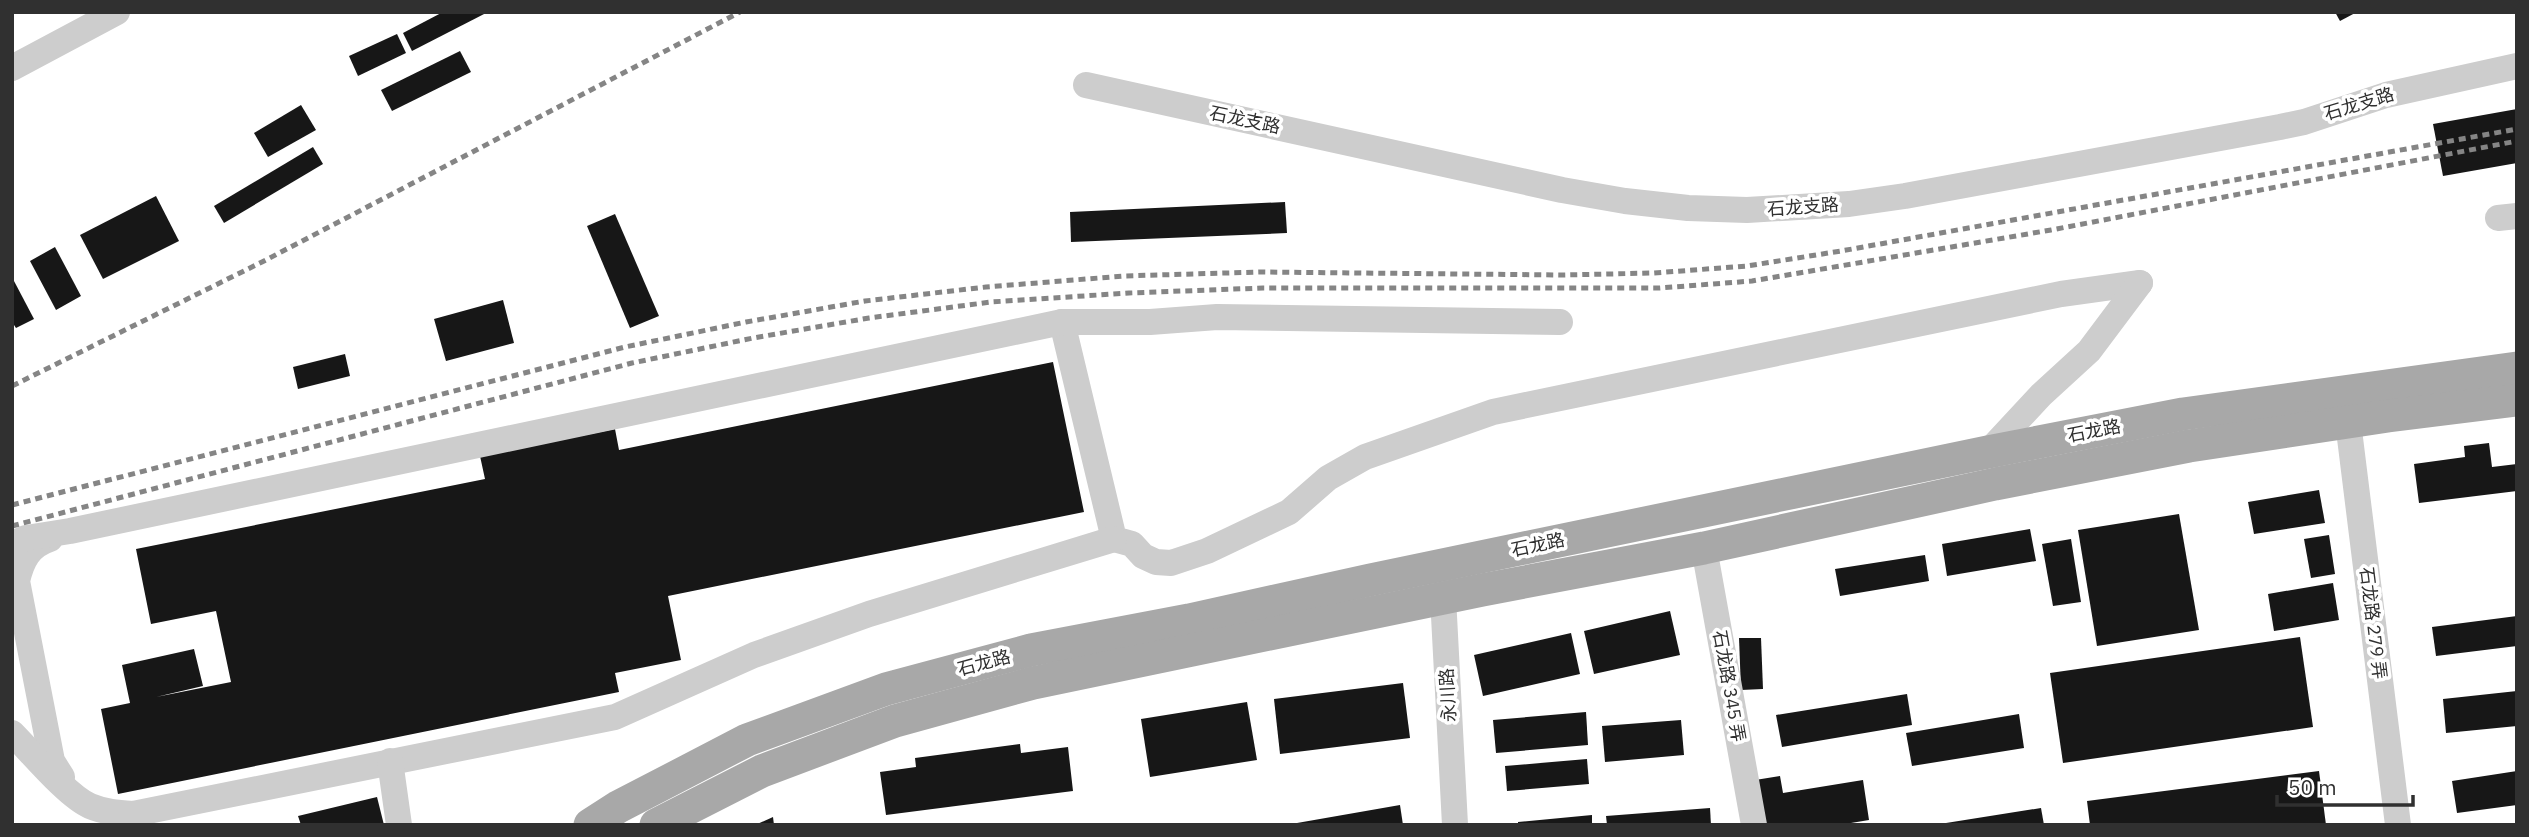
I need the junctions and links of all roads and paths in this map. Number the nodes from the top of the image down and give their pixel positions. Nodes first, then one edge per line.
1 (117, 12) edge
2 (2517, 66) edge
3 (12, 68) edge
4 (1086, 85) dead end
5 (1062, 322) junction
6 (1560, 322) dead end
7 (2517, 368) edge
8 (2517, 400) edge
9 (2348, 422) junction
10 (1988, 452) junction
11 (70, 531) junction
12 (1114, 539) junction
13 (12, 544) edge
14 (1704, 548) junction
15 (1441, 565) junction
16 (1443, 598) junction
17 (12, 733) edge
18 (390, 761) junction
19 (72, 793) junction
20 (399, 825) edge
21 (590, 825) edge
22 (656, 825) edge
23 (1455, 825) edge
24 (1754, 825) edge
25 (2398, 825) edge

1 - 3 street
2 - 4 street, 石龙支路
5 - 6 street
5 - 11 street
5 - 12 street
7 - 10 main road, 石龙路
8 - 9 main road, 石龙路
9 - 14 main road, 石龙路
9 - 25 street, 石龙路 279 弄
10 - 12 street
10 - 15 main road, 石龙路
11 - 13 street
11 - 19 street
12 - 18 street
14 - 16 main road, 石龙路
14 - 24 street, 石龙路 345 弄
15 - 16 street, 永川路
15 - 21 main road, 石龙路
16 - 22 main road, 石龙路
16 - 23 street, 永川路
17 - 19 street
18 - 19 street
18 - 20 street

